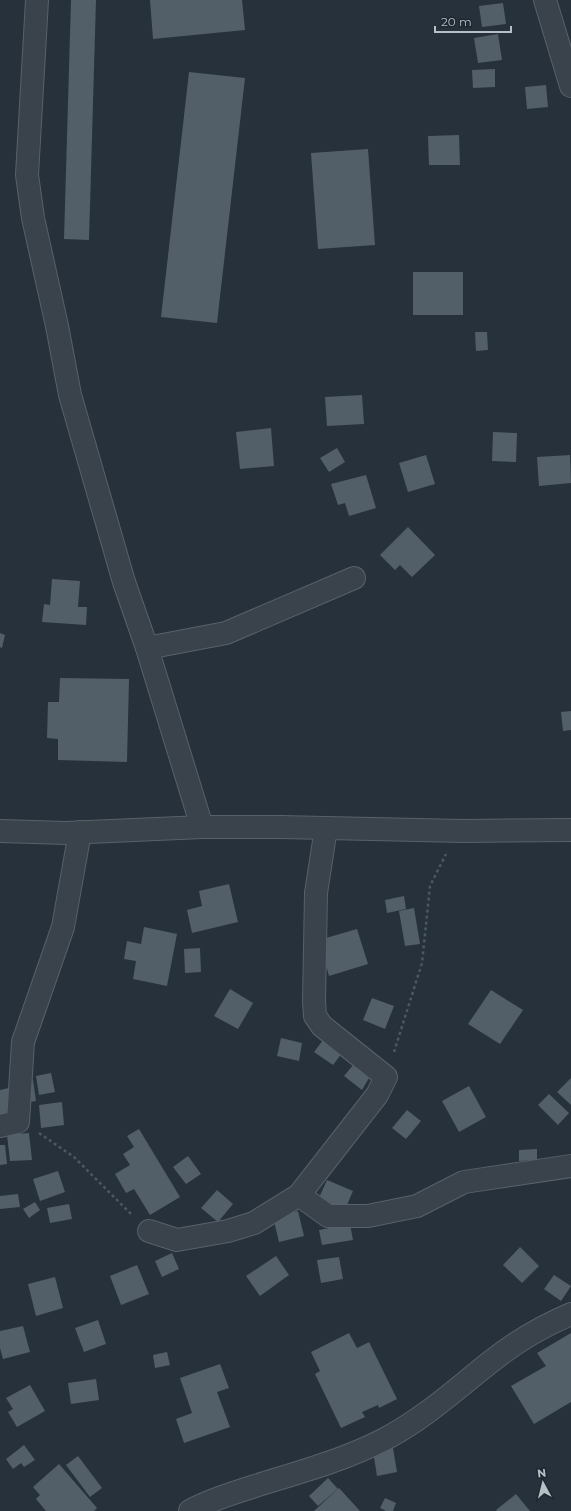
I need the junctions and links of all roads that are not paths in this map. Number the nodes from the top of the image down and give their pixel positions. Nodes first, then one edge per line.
1 (37, 0) edge
2 (545, 0) edge
3 (571, 86) edge
4 (354, 578) dead end
5 (147, 648) junction
6 (202, 827) junction
7 (326, 828) junction
8 (571, 830) edge
9 (0, 831) edge
10 (80, 832) junction
11 (9, 1124) edge
12 (571, 1166) edge
13 (299, 1195) junction
14 (149, 1231) road end
15 (571, 1314) edge
16 (190, 1511) edge

1 - 5 street
2 - 3 street
4 - 5 street
5 - 6 street
6 - 7 street
6 - 10 street
7 - 8 street
7 - 13 street
9 - 10 street
10 - 11 street
12 - 13 street
13 - 14 street
15 - 16 street

